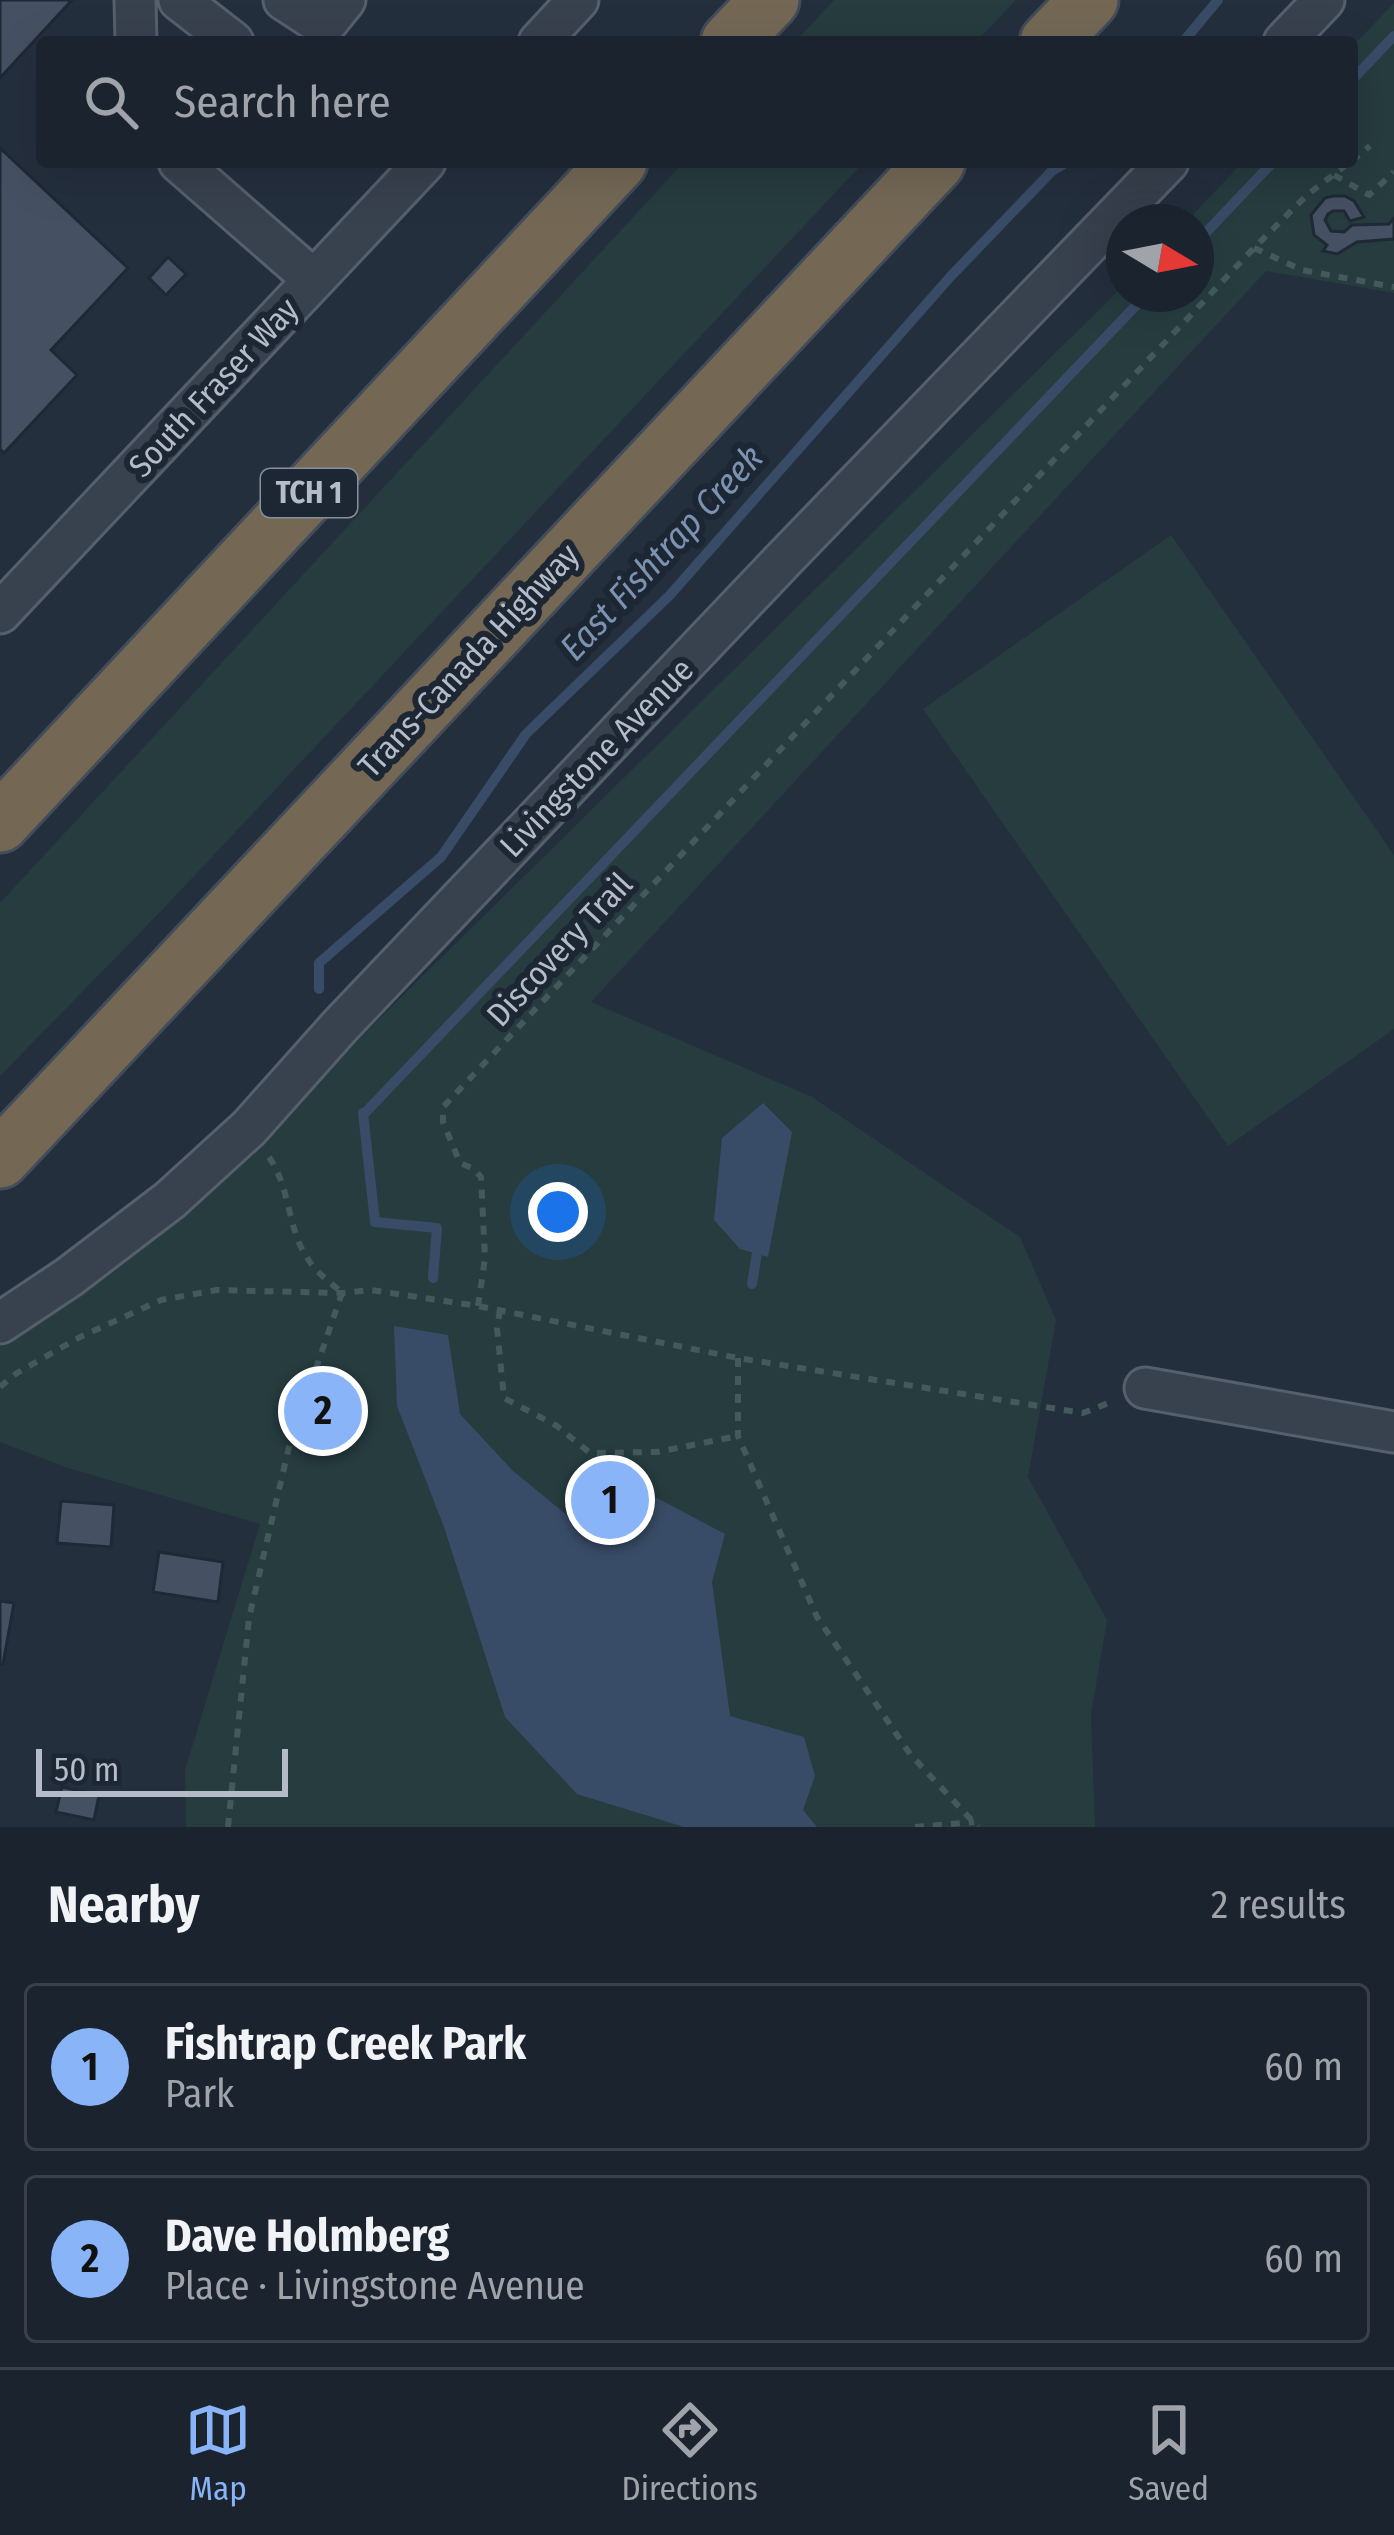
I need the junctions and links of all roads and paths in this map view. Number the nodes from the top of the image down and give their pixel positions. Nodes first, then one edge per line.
1 (135, 0) edge
2 (178, 0) edge
3 (284, 0) edge
4 (346, 0) edge
5 (578, 0) edge
6 (770, 0) edge
7 (1089, 0) edge
8 (1324, 0) edge
9 (136, 36) edge
10 (225, 36) edge
11 (544, 36) edge
12 (736, 36) edge
13 (1055, 36) edge
14 (1290, 36) edge
15 (1370, 146) dead end
16 (1358, 155) edge
17 (186, 168) edge
18 (407, 168) edge
19 (612, 168) edge
20 (931, 168) edge
21 (1162, 168) edge
22 (1342, 168) edge
23 (1394, 172) edge
24 (1334, 175) junction
25 (1254, 248) junction
26 (314, 280) junction
27 (1394, 287) edge
28 (0, 613) edge
29 (0, 824) edge
30 (249, 1128) junction
31 (0, 1159) edge
32 (342, 1293) junction
33 (478, 1306) junction
34 (500, 1310) junction
35 (0, 1324) edge
36 (738, 1358) junction
37 (0, 1387) edge
38 (1144, 1388) joint
39 (1394, 1432) edge
40 (738, 1436) junction
41 (976, 1825) edge
42 (228, 1827) edge
43 (915, 1827) edge

1 - 9 street
2 - 10 street
3 - 4 street
5 - 11 street
6 - 12 highway
7 - 13 highway
8 - 14 street
15 - 16 path, Discovery Trail
17 - 26 street
18 - 26 street, South Fraser Way
19 - 29 highway, TCH 1
20 - 31 highway, Trans-Canada Highway
21 - 30 street, Livingstone Avenue
22 - 24 path, Discovery Trail
23 - 24 path
24 - 25 path, Discovery Trail
25 - 27 path
25 - 33 path, Discovery Trail
26 - 28 street, South Fraser Way
30 - 32 path
30 - 35 street, Livingstone Avenue
32 - 33 path
32 - 37 path
32 - 42 path
33 - 34 path
34 - 36 path
34 - 40 path
36 - 38 path
36 - 40 path
38 - 39 street
40 - 41 path
41 - 43 path

